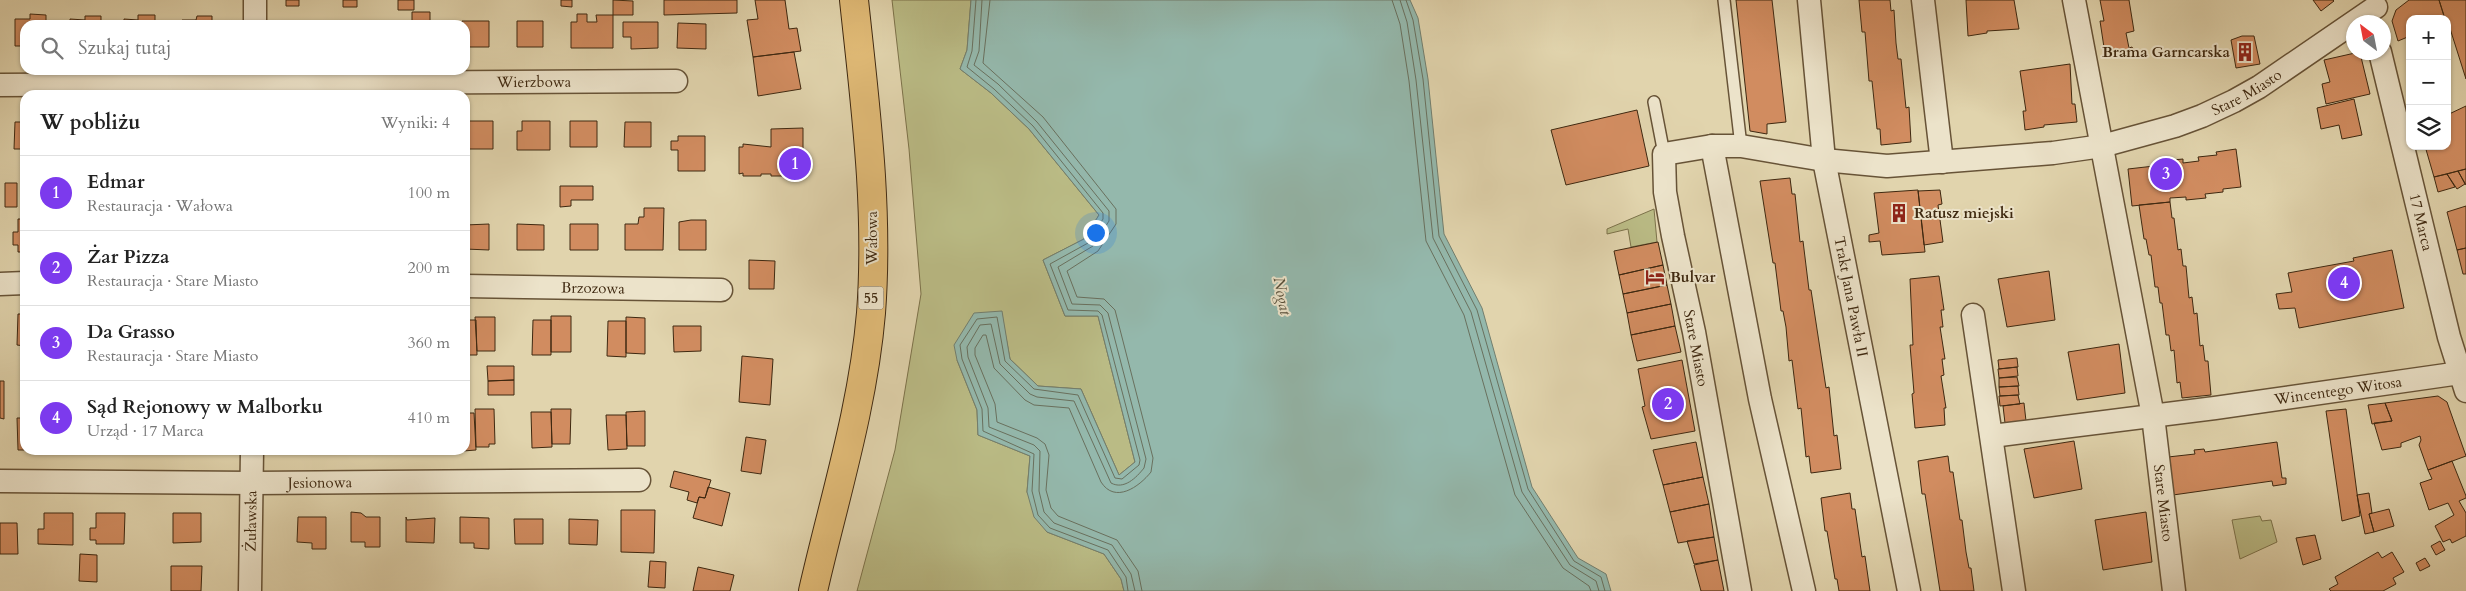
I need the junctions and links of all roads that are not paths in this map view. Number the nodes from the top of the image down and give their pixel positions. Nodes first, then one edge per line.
1 (255, 0) edge
2 (854, 0) edge
3 (1724, 0) edge
4 (1809, 0) edge
5 (1923, 0) edge
6 (2074, 0) edge
7 (2376, 10) edge
8 (255, 20) edge
9 (2382, 60) edge
10 (676, 81) dead end
11 (256, 83) edge
12 (0, 85) edge
13 (1654, 102) dead end
14 (1712, 146) junction
15 (1741, 146) junction
16 (2102, 146) junction
17 (1664, 154) junction
18 (1824, 160) junction
19 (1942, 162) junction
20 (20, 283) edge
21 (0, 284) edge
22 (470, 286) edge
23 (721, 290) dead end
24 (1973, 315) dead end
25 (2464, 382) edge
26 (2153, 416) junction
27 (1992, 436) junction
28 (252, 455) edge
29 (639, 480) dead end
30 (0, 481) edge
31 (252, 483) junction
32 (250, 591) edge
33 (813, 591) edge
34 (1740, 591) edge
35 (1804, 591) edge
36 (1909, 591) edge
37 (2014, 591) edge
38 (2174, 591) edge

1 - 8 street
2 - 33 main road, Wałowa / 55
3 - 15 lane
4 - 18 street, Trakt Jana Pawła II
5 - 19 street
6 - 16 street, Stare Miasto
7 - 16 street, Stare Miasto
9 - 25 street, 17 Marca
10 - 11 street, Wierzbowa
11 - 12 street, Wierzbowa
13 - 17 lane
14 - 15 street, Stare Miasto
14 - 17 street, Stare Miasto
14 - 35 street
15 - 18 street, Stare Miasto
16 - 19 street, Stare Miasto
16 - 26 street, Stare Miasto
17 - 34 street, Stare Miasto
18 - 19 street, Stare Miasto
18 - 36 street, Trakt Jana Pawła II
20 - 21 street
22 - 23 street, Brzozowa
24 - 27 street
25 - 26 street, Wincentego Witosa
26 - 27 street
26 - 38 street, Stare Miasto
27 - 37 street
28 - 31 street, Żuławska
29 - 31 street, Jesionowa
30 - 31 street, Jesionowa
31 - 32 street, Żuławska

